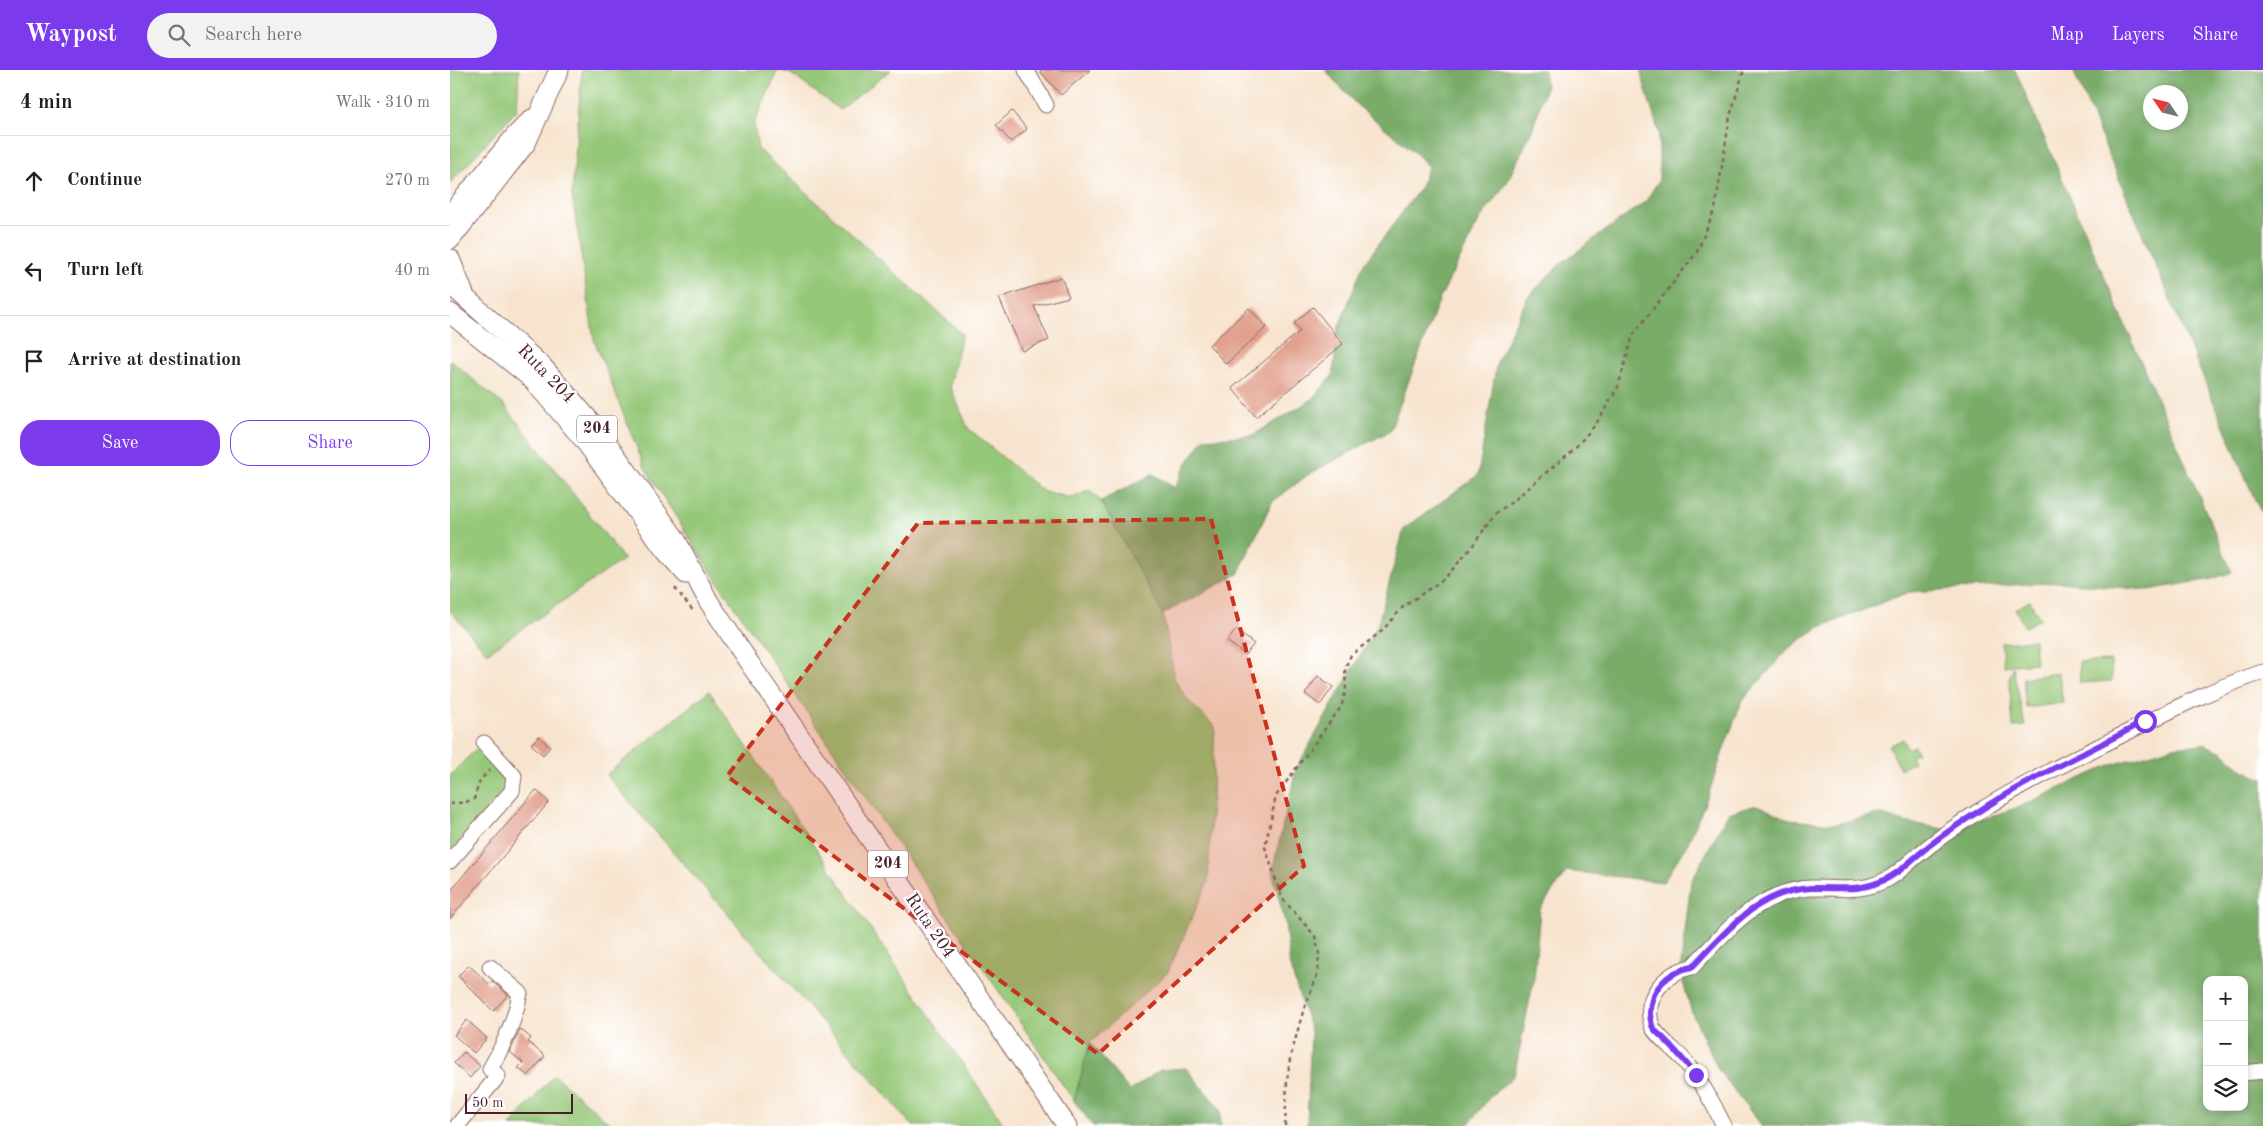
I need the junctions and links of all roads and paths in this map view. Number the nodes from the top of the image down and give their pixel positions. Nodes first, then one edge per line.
1 (559, 70) edge
2 (1026, 70) edge
3 (1744, 70) edge
4 (1046, 105) dead end
5 (538, 113) junction
6 (450, 214) edge
7 (450, 240) edge
8 (450, 259) edge
9 (450, 284) edge
10 (466, 298) junction
11 (450, 313) edge
12 (670, 582) dead end
13 (709, 602) junction
14 (700, 619) dead end
15 (2262, 673) edge
16 (484, 743) dead end
17 (500, 761) junction
18 (450, 804) edge
19 (450, 861) edge
20 (490, 967) dead end
21 (2263, 1071) edge
22 (2248, 1073) edge
23 (457, 1126) edge
24 (1067, 1126) edge
25 (1285, 1126) edge
26 (1724, 1126) edge

1 - 5 main road
2 - 4 street
3 - 25 path
5 - 6 main road
5 - 7 main road
8 - 10 main road
9 - 10 main road, Ruta 204 / 204
10 - 13 main road, Ruta 204 / 204
11 - 13 main road, Ruta 204 / 204
12 - 14 path
13 - 24 main road, Ruta 204 / 204
15 - 26 street
16 - 17 street
17 - 18 path
17 - 19 street
20 - 23 street
21 - 22 street

